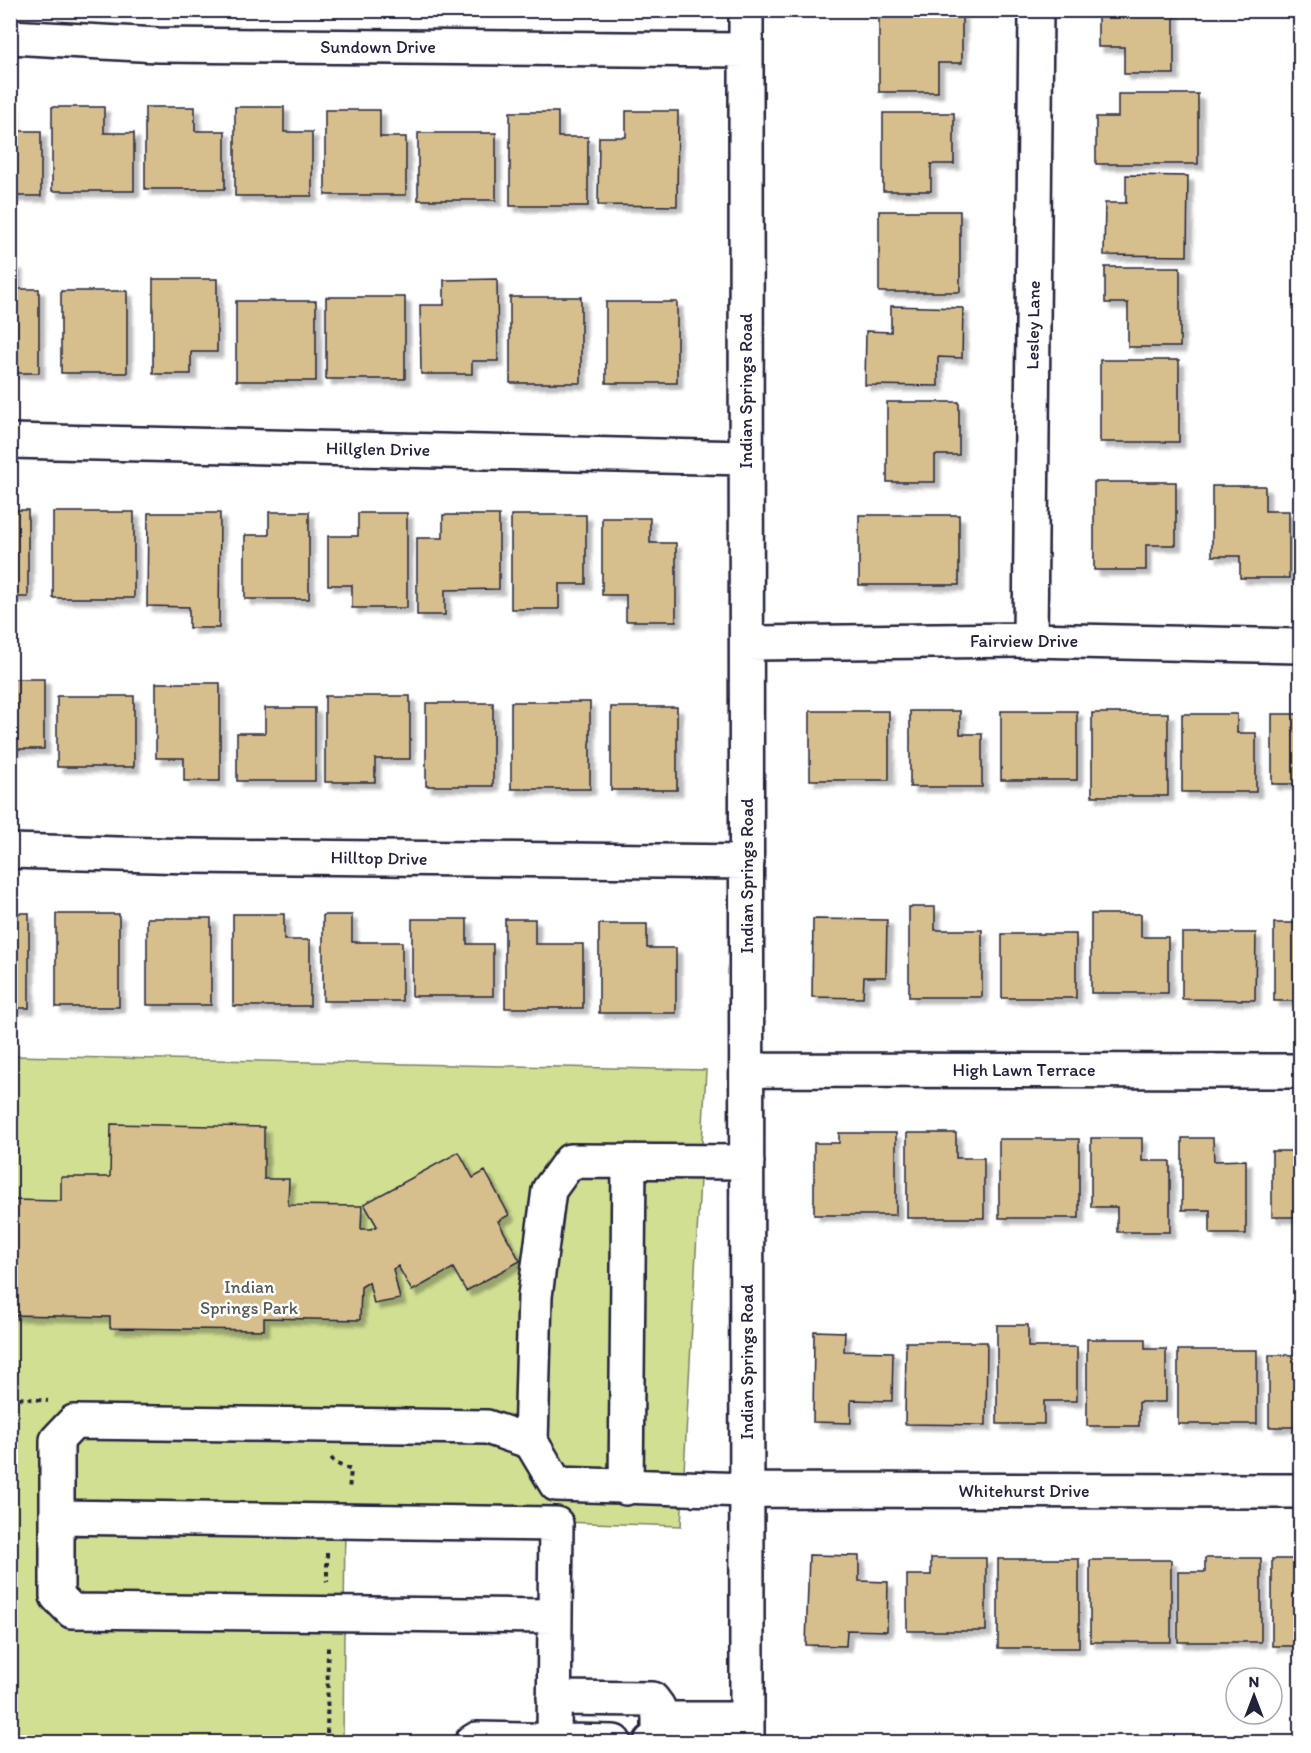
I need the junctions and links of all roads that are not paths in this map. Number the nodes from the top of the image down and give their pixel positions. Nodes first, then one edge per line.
1 (746, 10) edge
2 (1036, 10) edge
3 (10, 38) edge
4 (746, 50) junction
5 (10, 441) edge
6 (746, 458) junction
7 (1030, 640) junction
8 (747, 643) junction
9 (1300, 646) edge
10 (10, 851) edge
11 (747, 862) junction
12 (747, 1070) junction
13 (1300, 1071) edge
14 (629, 1162) junction
15 (747, 1162) junction
16 (531, 1442) junction
17 (556, 1484) junction
18 (626, 1488) junction
19 (747, 1490) junction
20 (1300, 1491) edge
21 (57, 1517) junction
22 (556, 1524) junction
23 (555, 1616) junction
24 (554, 1698) junction
25 (655, 1731) edge
26 (747, 1731) edge
27 (554, 1742) edge
28 (472, 1743) edge
29 (614, 1743) edge

1 - 4 street, Indian Springs Road
2 - 7 street, Lesley Lane
3 - 4 street, Sundown Drive
4 - 6 street, Indian Springs Road
5 - 6 street, Hillglen Drive
6 - 8 street, Indian Springs Road
7 - 8 street, Fairview Drive
7 - 9 street, Fairview Drive
8 - 11 street, Indian Springs Road
10 - 11 street, Hilltop Drive
11 - 12 street, Indian Springs Road
12 - 13 street, High Lawn Terrace
12 - 15 street, Indian Springs Road
14 - 15 street
14 - 16 street
14 - 18 street
15 - 19 street, Indian Springs Road
16 - 17 street
16 - 21 street
17 - 18 street, Whitehurst Drive
17 - 22 street
18 - 19 street, Whitehurst Drive
19 - 20 street, Whitehurst Drive
19 - 26 street, Indian Springs Road
21 - 22 street
21 - 23 street
22 - 23 street
23 - 24 street
24 - 25 street
24 - 27 street
25 - 26 street
27 - 28 street
27 - 29 street

